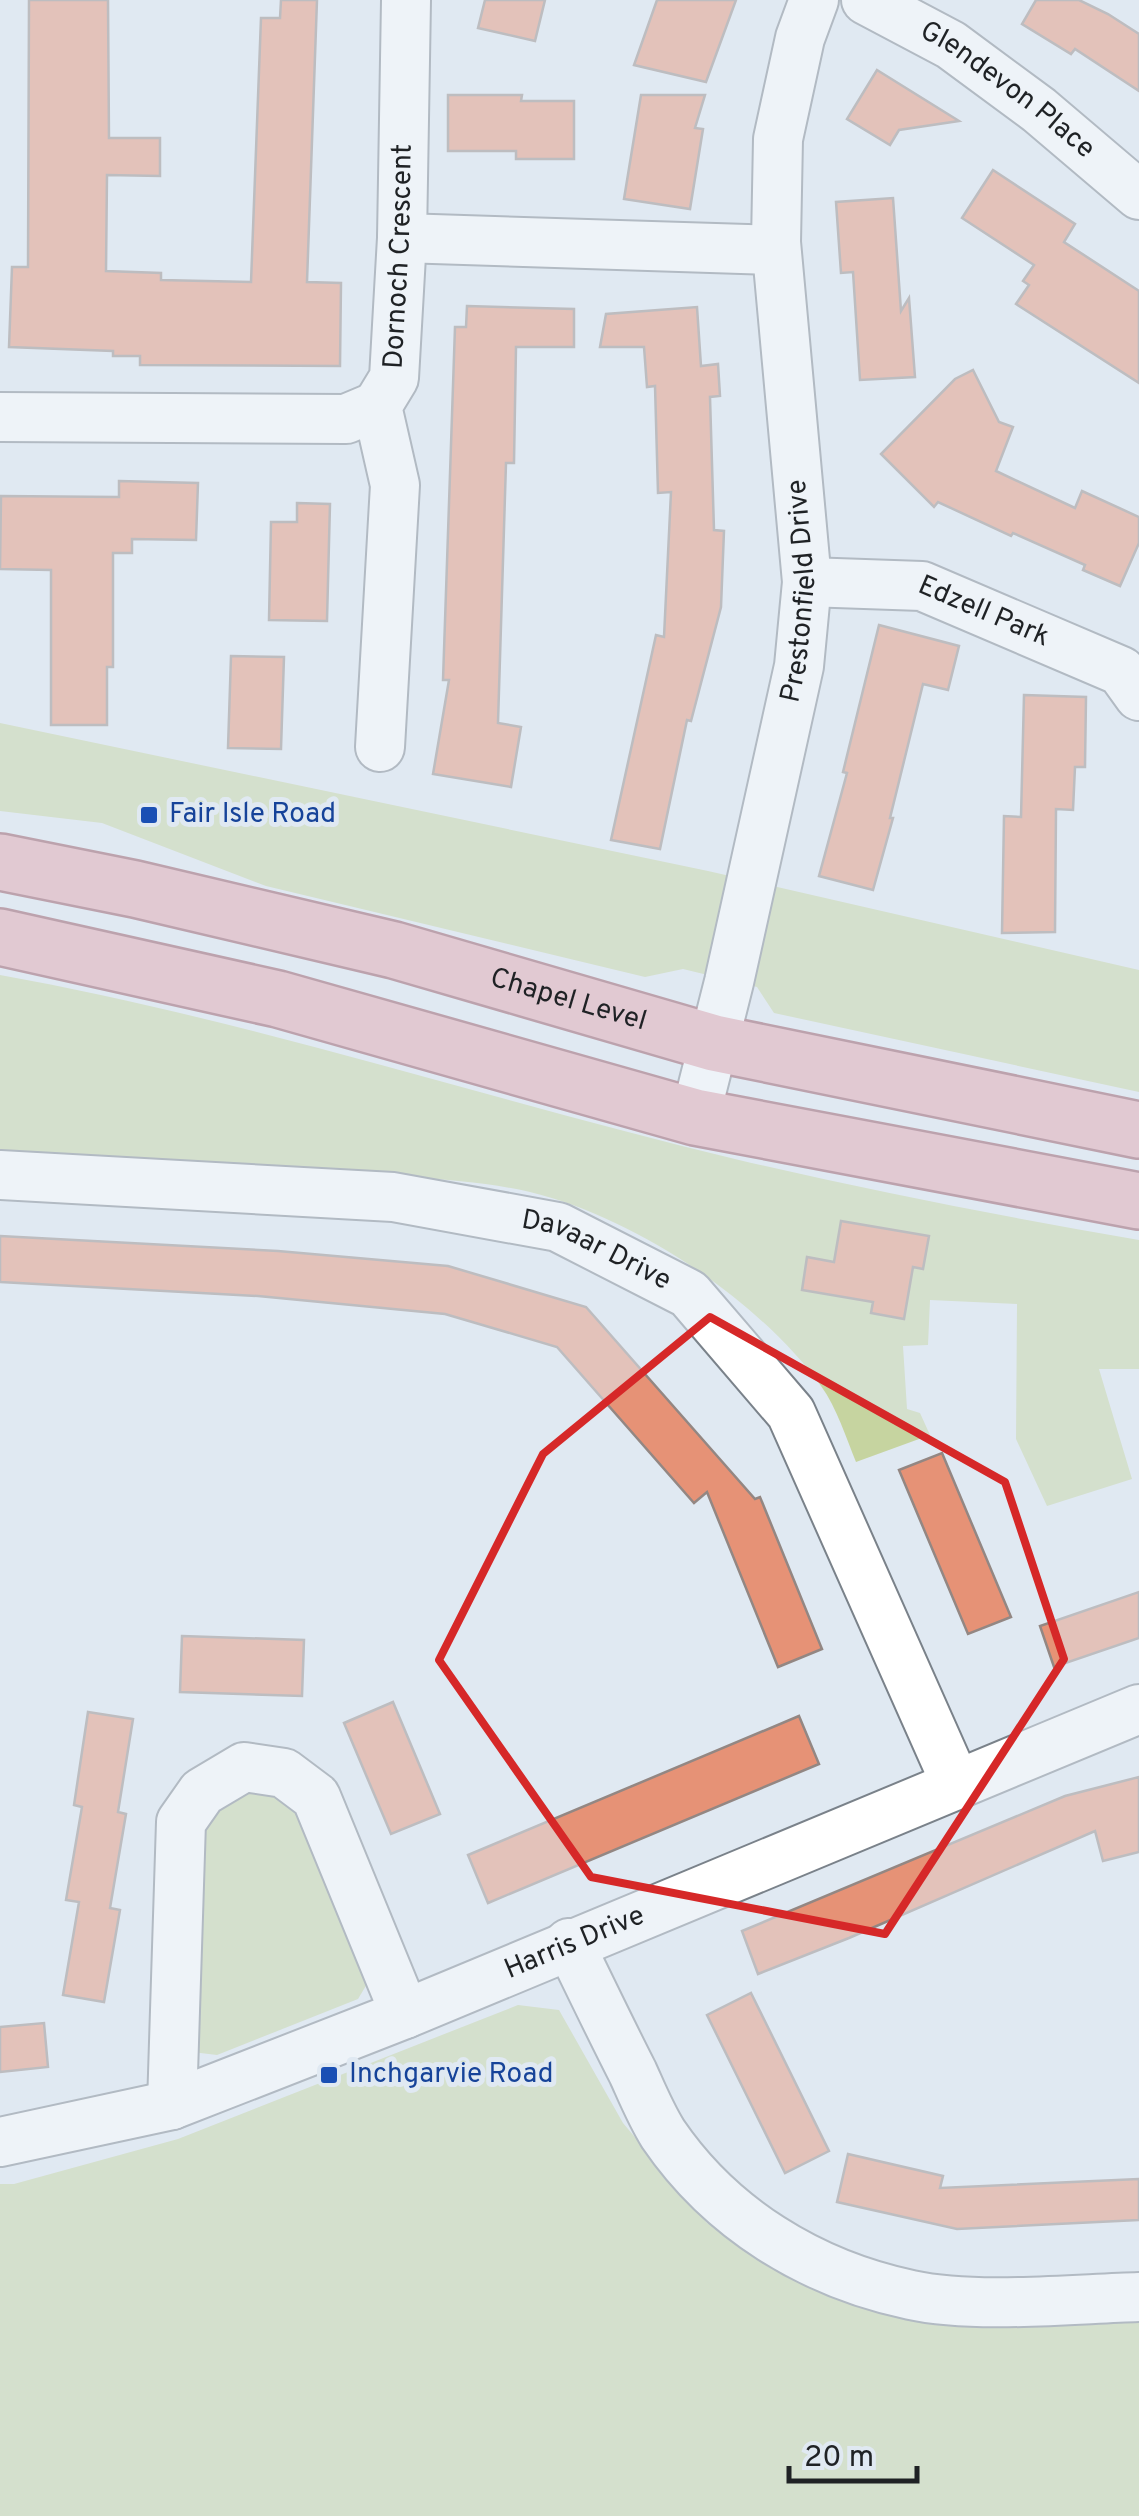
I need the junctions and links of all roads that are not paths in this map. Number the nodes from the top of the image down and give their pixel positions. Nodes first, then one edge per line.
1 (406, 0) edge
2 (814, 0) edge
3 (866, 0) edge
4 (1139, 195) edge
5 (402, 238) junction
6 (776, 250) junction
7 (378, 406) junction
8 (0, 416) edge
9 (808, 582) junction
10 (1139, 696) edge
11 (380, 747) dead end
12 (0, 862) edge
13 (0, 938) edge
14 (714, 1043) junction
15 (695, 1117) junction
16 (1139, 1130) edge
17 (0, 1175) edge
18 (1139, 1201) edge
19 (1139, 1709) edge
20 (956, 1784) junction
21 (569, 1943) junction
22 (405, 2014) junction
23 (172, 2105) junction
24 (0, 2142) edge
25 (1139, 2297) edge

1 - 5 street, Dornoch Crescent
2 - 6 street, Prestonfield Drive
3 - 4 street, Glendevon Place
5 - 6 street
5 - 7 street, Dornoch Crescent
6 - 9 street, Prestonfield Drive
7 - 8 street
7 - 11 street, Dornoch Crescent
9 - 10 street, Edzell Park
9 - 14 street, Prestonfield Drive
12 - 14 main road, Chapel Level
13 - 15 main road
14 - 15 street, Prestonfield Drive
14 - 16 main road, Chapel Level
15 - 18 main road
17 - 20 street, Davaar Drive
19 - 20 street, Harris Drive
20 - 21 street, Harris Drive
21 - 22 street, Harris Drive
21 - 25 street
22 - 23 street, Harris Drive
22 - 23 street
23 - 24 street, Harris Drive

